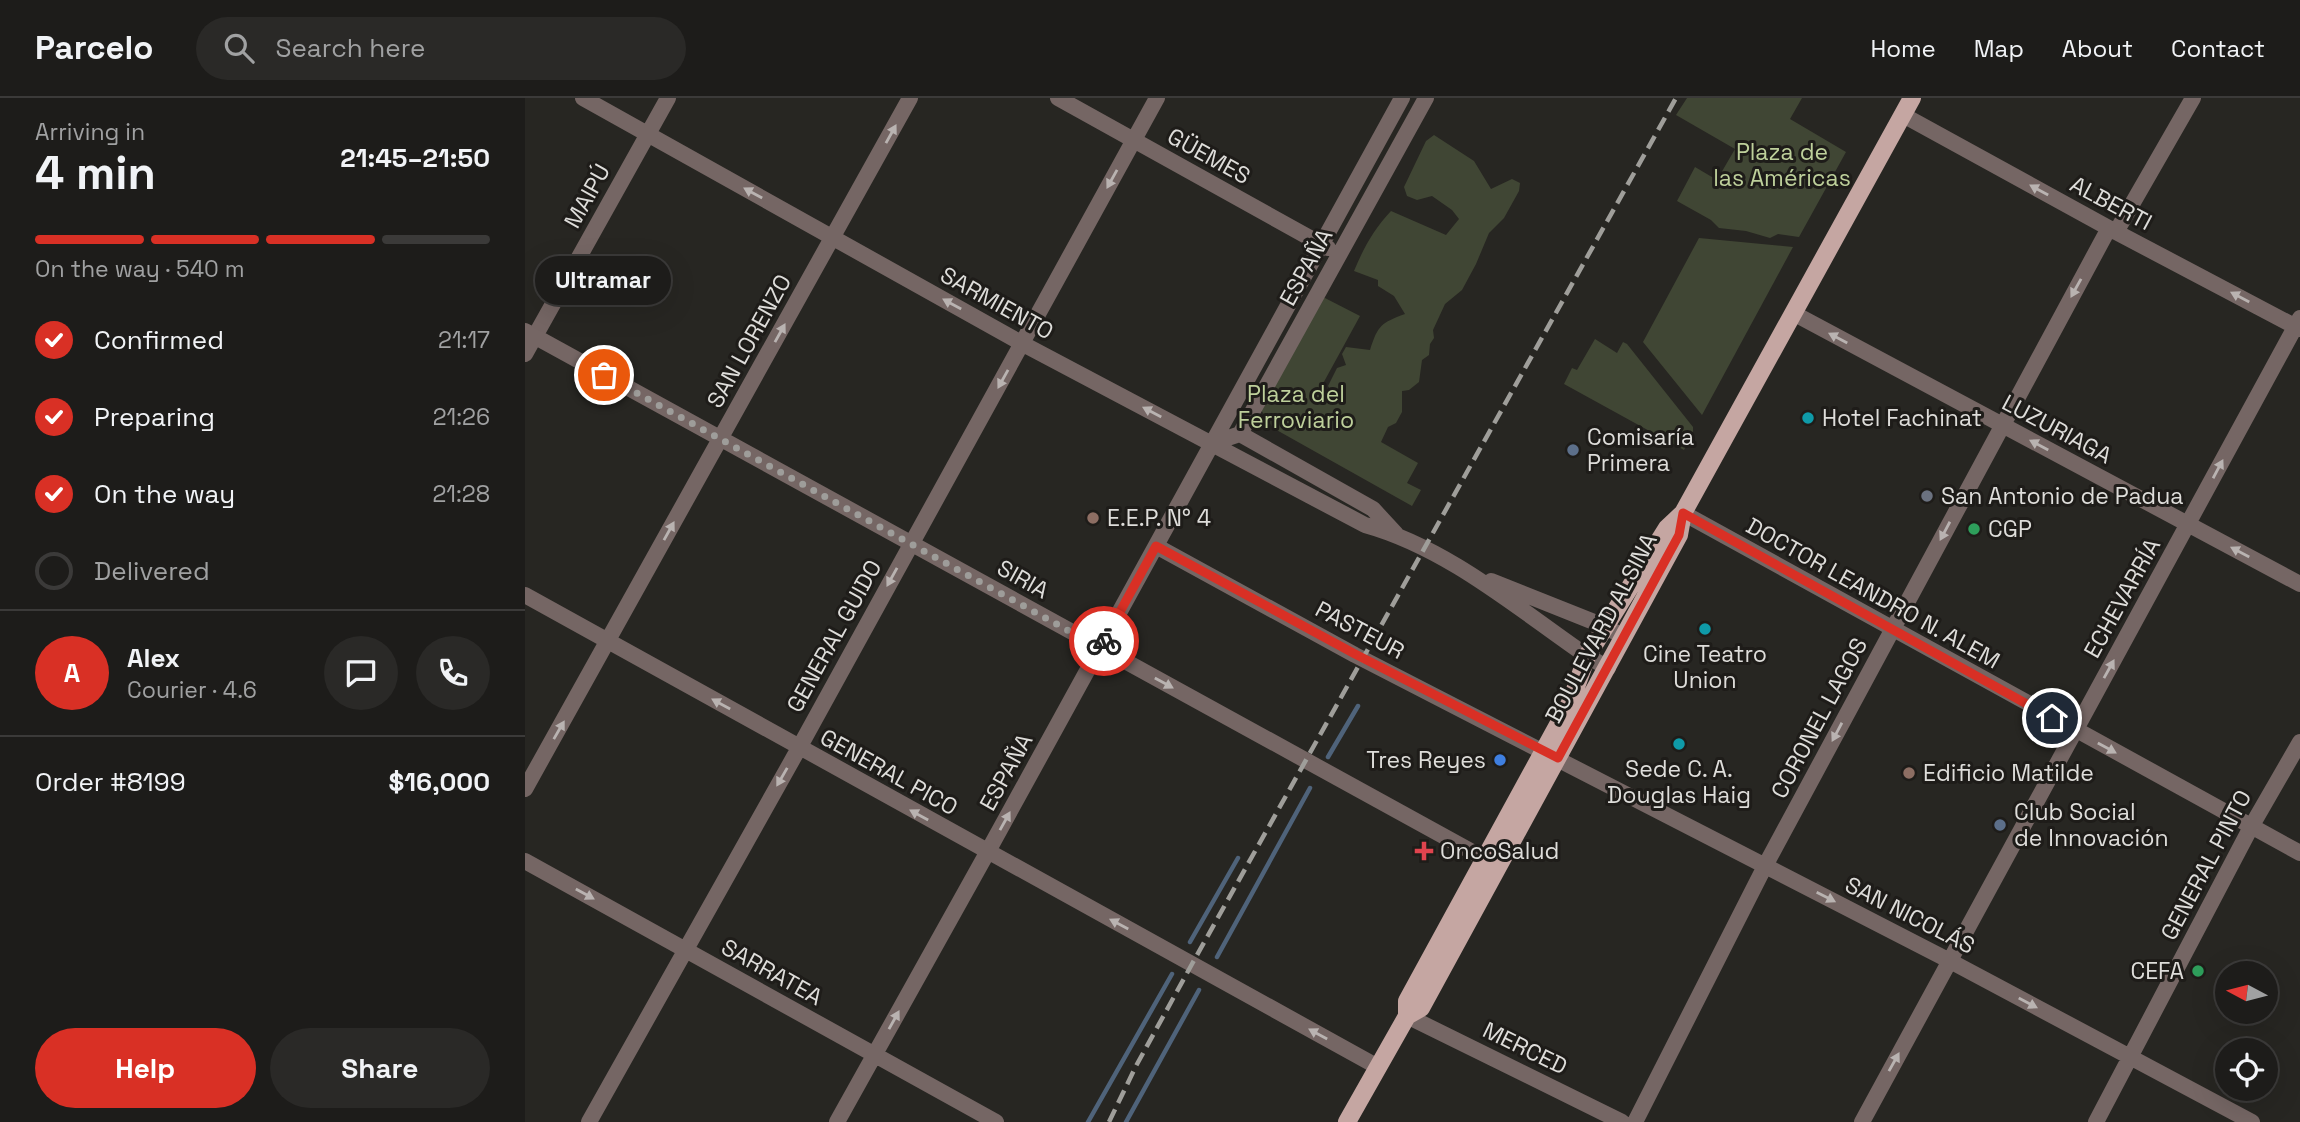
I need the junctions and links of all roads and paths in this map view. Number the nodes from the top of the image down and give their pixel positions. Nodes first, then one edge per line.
1 (583, 98) edge
2 (668, 98) edge
3 (910, 98) edge
4 (1058, 98) edge
5 (1157, 98) edge
6 (1402, 98) edge
7 (1426, 98) edge
8 (1912, 98) edge
9 (2193, 98) edge
10 (1903, 115) junction
11 (648, 135) junction
12 (1134, 140) junction
13 (2113, 230) junction
14 (834, 238) junction
15 (1321, 244) junction
16 (1339, 254) junction
17 (1793, 313) junction
18 (2298, 324) edge
19 (530, 334) edge
20 (1023, 344) junction
21 (525, 354) edge
22 (2001, 425) junction
23 (1240, 434) junction
24 (720, 439) junction
25 (1213, 443) junction
26 (1683, 513) junction
27 (2188, 525) junction
28 (1396, 534) junction
29 (911, 542) junction
30 (1156, 546) junction
31 (1466, 572) junction
32 (2300, 584) edge
33 (525, 596) edge
34 (1604, 626) junction
35 (1892, 629) junction
36 (1625, 637) junction
37 (609, 641) junction
38 (1100, 648) junction
39 (1587, 656) junction
40 (1608, 667) junction
41 (2075, 731) junction
42 (2300, 743) edge
43 (799, 748) junction
44 (1551, 754) junction
45 (525, 789) edge
46 (2251, 827) junction
47 (987, 853) junction
48 (2300, 853) edge
49 (525, 861) edge
50 (1491, 863) junction
51 (1765, 866) junction
52 (685, 949) junction
53 (1950, 961) junction
54 (1408, 1016) junction
55 (874, 1055) junction
56 (2129, 1057) junction
57 (1378, 1068) junction
58 (589, 1122) edge
59 (837, 1122) edge
60 (996, 1122) edge
61 (1347, 1122) edge
62 (1622, 1122) edge
63 (1635, 1122) edge
64 (1862, 1122) edge
65 (2096, 1122) edge
66 (2252, 1122) edge

1 - 11 street, SARMIENTO
2 - 11 street, MAIPÚ
14 -> 3 street, SAN LORENZO
4 - 12 street, GÜEMES
5 - 12 street, GENERAL GUIDO
6 - 15 street, ESPAÑA
7 - 16 street, ESPAÑA
8 - 10 main road, BOULEVARD ALSINA
9 - 13 street, CORONEL LAGOS
13 -> 10 street, ALBERTI
10 - 17 main road, BOULEVARD ALSINA
14 -> 11 street, SARMIENTO
11 - 19 street, MAIPÚ
12 - 15 street, GÜEMES
12 -> 20 street, GENERAL GUIDO
18 -> 13 street, ALBERTI
13 -> 22 street, CORONEL LAGOS
20 -> 14 street, SARMIENTO
24 -> 14 street, SAN LORENZO
15 - 16 street, GÜEMES
15 - 25 street, ESPAÑA
16 - 23 street, ESPAÑA
22 -> 17 street, LUZURIAGA
17 - 26 main road, BOULEVARD ALSINA
27 -> 18 street, ECHEVARRÍA
19 - 21 street, MAIPÚ
19 - 24 street, SIRIA
25 -> 20 street, SARMIENTO
20 -> 29 street, GENERAL GUIDO
27 -> 22 street, LUZURIAGA
22 -> 35 street, CORONEL LAGOS
23 - 25 street
23 - 28 street, SARMIENTO
24 - 29 street, SIRIA
37 -> 24 street, SAN LORENZO
25 - 28 street, SARMIENTO
25 - 30 street, ESPAÑA
26 - 34 main road, BOULEVARD ALSINA
26 - 35 street, DOCTOR LEANDRO N. ALEM
26 - 36 main road, BOULEVARD ALSINA
32 -> 27 street, LUZURIAGA
41 -> 27 street, ECHEVARRÍA
28 - 31 street, SARMIENTO
29 - 38 street, SIRIA
29 -> 43 street, GENERAL GUIDO
30 - 38 street, ESPAÑA
30 - 44 street, PASTEUR
31 - 34 street, SARMIENTO
31 - 39 street, SARMIENTO
33 - 37 street, GENERAL PICO
34 - 36 street, SARMIENTO
34 - 39 main road, BOULEVARD ALSINA
35 - 41 street, DOCTOR LEANDRO N. ALEM
35 -> 51 street, CORONEL LAGOS
36 - 40 main road, BOULEVARD ALSINA
43 -> 37 street, GENERAL PICO
45 -> 37 street, SAN LORENZO
47 -> 38 street, ESPAÑA
38 -> 50 street, SIRIA
39 - 40 street, SARMIENTO
39 - 44 main road, BOULEVARD ALSINA
40 - 44 main road, BOULEVARD ALSINA
41 -> 46 street, DOCTOR LEANDRO N. ALEM
41 - 53 street, ECHEVARRÍA
42 - 46 street, GENERAL PINTO
47 -> 43 street, GENERAL PICO
43 -> 52 street, GENERAL GUIDO
44 - 50 main road, BOULEVARD ALSINA
44 - 51 street, SAN NICOLÁS
46 - 48 street, DOCTOR LEANDRO N. ALEM
46 - 56 street, GENERAL PINTO
55 -> 47 street, ESPAÑA
57 -> 47 street, GENERAL PICO
49 -> 52 street, SARRATEA
50 - 54 main road, BOULEVARD ALSINA
51 -> 53 street, SAN NICOLÁS
51 - 63 street, CORONEL LAGOS
52 - 55 street, SARRATEA
52 - 58 street, GENERAL GUIDO
53 -> 56 street, SAN NICOLÁS
64 -> 53 street, ECHEVARRÍA
54 - 57 main road, BOULEVARD ALSINA
54 - 62 street, MERCED
55 - 59 street, ESPAÑA
55 - 60 street, SARRATEA
56 - 65 street, GENERAL PINTO
56 - 66 street, SAN NICOLÁS
57 - 61 main road, BOULEVARD ALSINA

